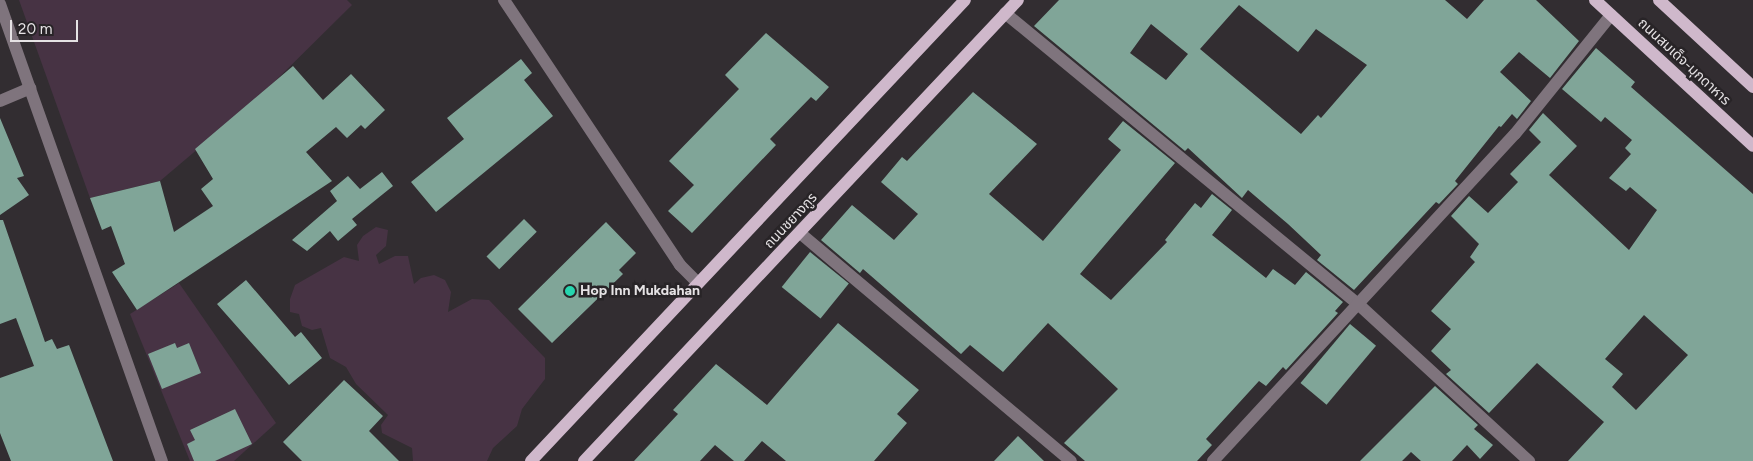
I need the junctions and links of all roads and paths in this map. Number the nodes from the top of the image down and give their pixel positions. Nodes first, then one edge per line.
1 (504, 0) edge
2 (965, 0) edge
3 (1018, 0) edge
4 (1595, 0) edge
5 (1659, 0) edge
6 (0, 4) edge
7 (1005, 13) junction
8 (1612, 16) junction
9 (1753, 87) edge
10 (30, 88) junction
11 (0, 101) edge
12 (1753, 146) edge
13 (800, 233) junction
14 (698, 283) junction
15 (1358, 303) junction
16 (162, 461) edge
17 (531, 461) edge
18 (584, 461) edge
19 (1071, 461) edge
20 (1213, 461) edge
21 (1529, 461) edge

1 - 14 street
2 - 14 main road, ถนนชยางกูร
3 - 7 main road, ถนนชยางกูร
4 - 8 main road, ถนนสมเด็จ-มุกดาหาร
5 - 9 main road, ถนนสมเด็จ-มุกดาหาร
6 - 10 street
7 - 13 main road, ถนนชยางกูร
7 - 15 street
8 - 12 main road, ถนนสมเด็จ-มุกดาหาร
8 - 15 street
10 - 11 street
10 - 16 street
13 - 18 main road, ถนนชยางกูร
13 - 19 street
14 - 17 main road, ถนนชยางกูร
15 - 20 street
15 - 21 street

